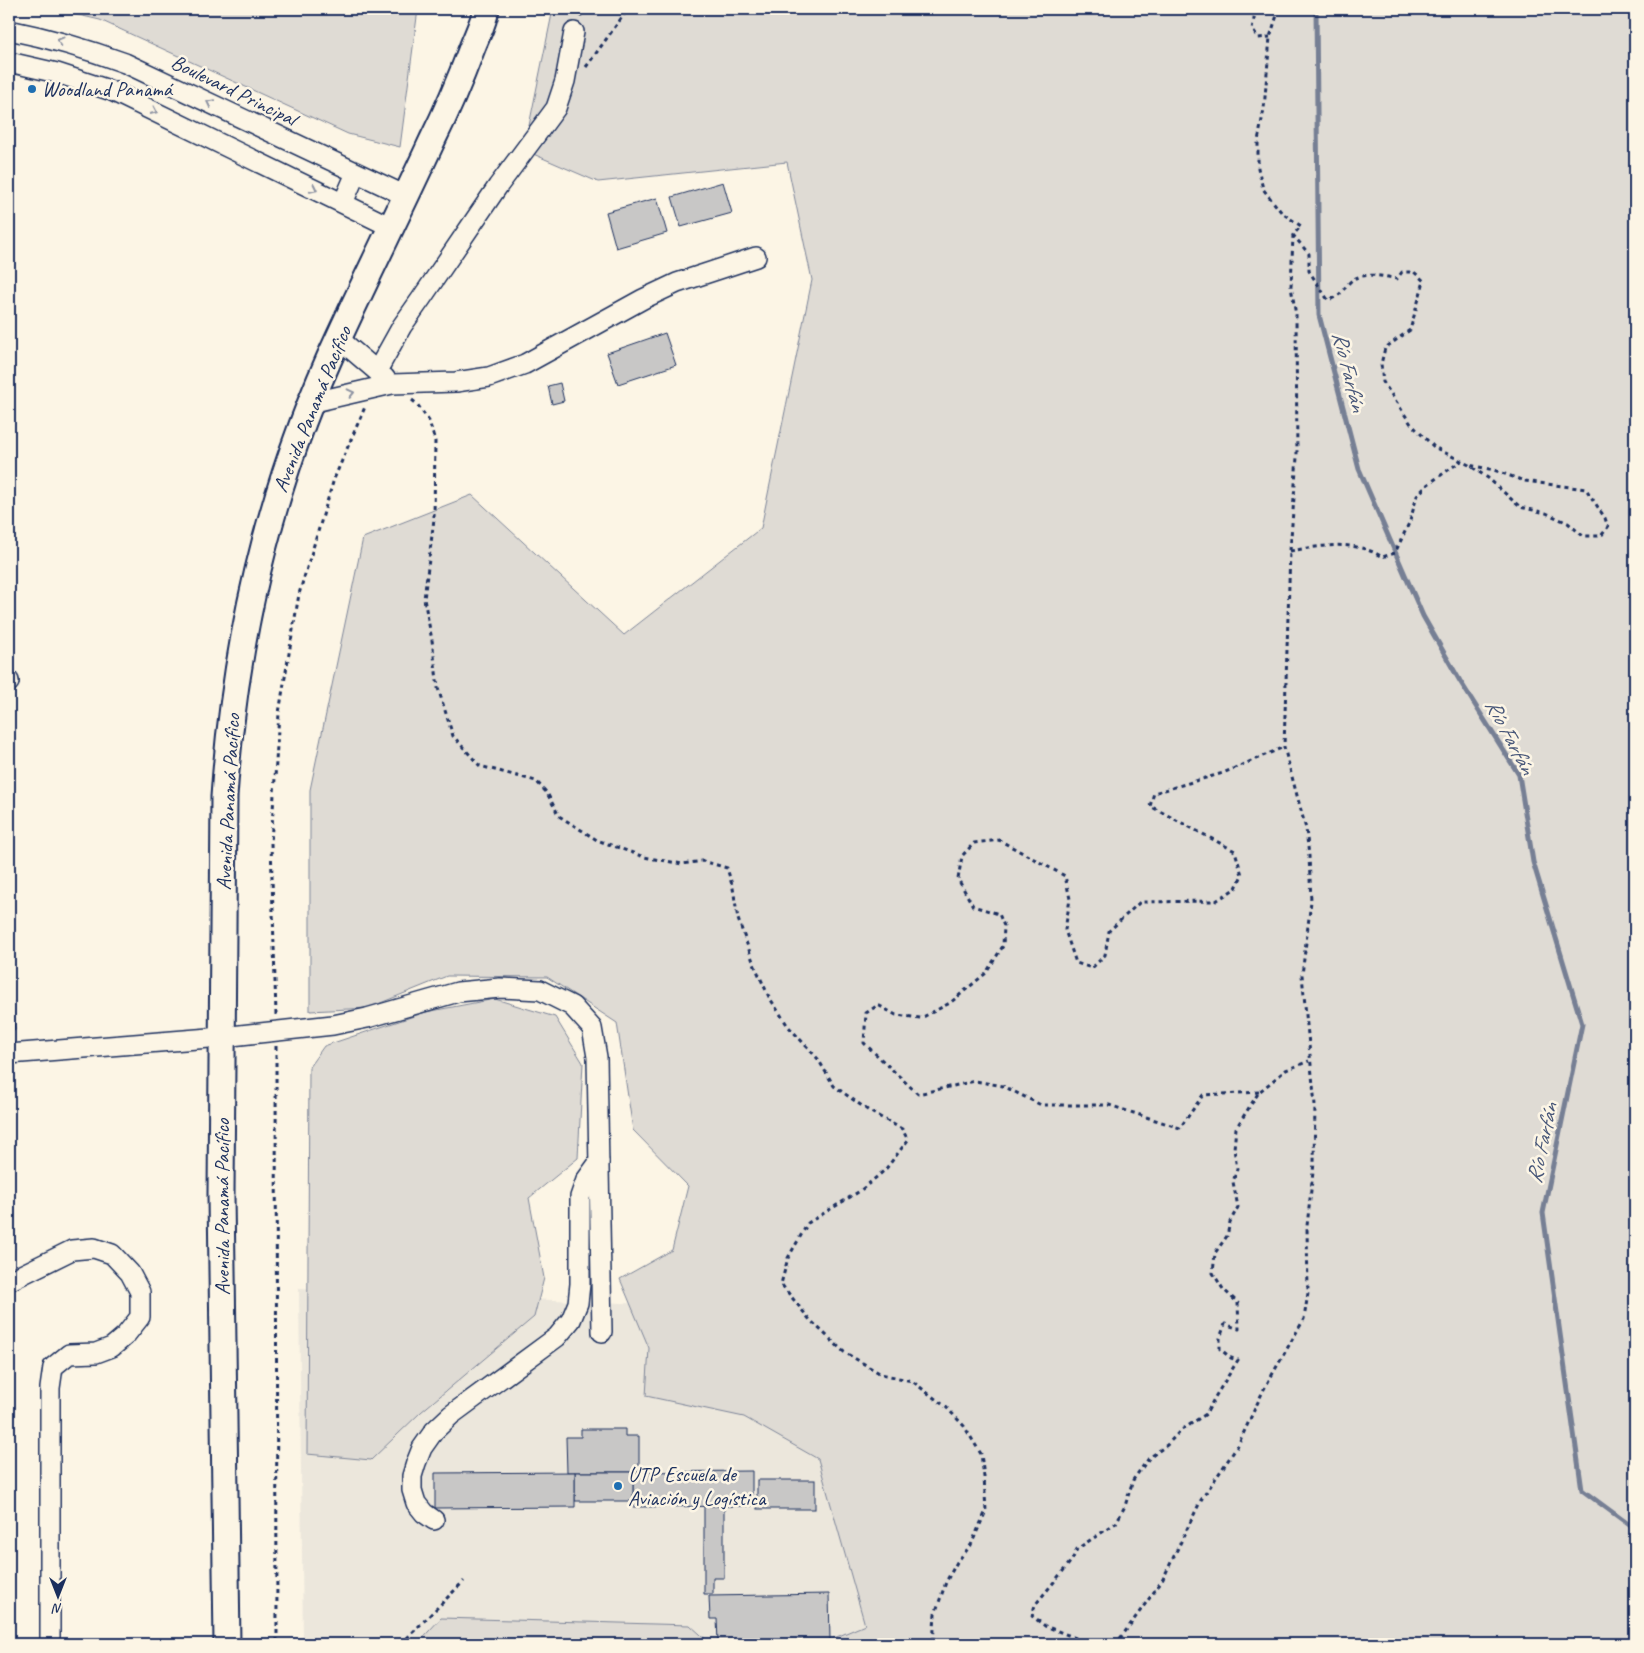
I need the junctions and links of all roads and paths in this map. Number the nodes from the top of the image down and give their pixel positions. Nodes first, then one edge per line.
1 (486, 9) edge
2 (628, 9) edge
3 (1256, 9) edge
4 (1279, 9) edge
5 (9, 30) edge
6 (574, 32) dead end
7 (1270, 37) junction
8 (9, 62) edge
9 (583, 70) dead end
10 (233, 114) junction
11 (220, 143) junction
12 (356, 173) junction
13 (406, 196) junction
14 (343, 203) junction
15 (391, 227) junction
16 (1293, 235) junction
17 (756, 257) dead end
18 (338, 338) junction
19 (381, 381) junction
20 (310, 403) junction
21 (1461, 461) junction
22 (1470, 465) junction
23 (1290, 551) junction
24 (1284, 747) junction
25 (276, 1031) junction
26 (222, 1037) junction
27 (9, 1054) edge
28 (1309, 1060) junction
29 (1259, 1092) junction
30 (599, 1162) junction
31 (9, 1281) edge
32 (602, 1332) dead end
33 (434, 1520) dead end
34 (464, 1581) dead end
35 (50, 1644) edge
36 (227, 1644) edge
37 (278, 1644) edge
38 (401, 1644) edge
39 (933, 1644) edge
40 (1091, 1644) edge
41 (1114, 1644) edge

1 - 13 main road, Avenida Panamá Pacífico
2 - 9 path
3 - 7 path
4 - 7 path
10 -> 5 street, Boulevard Principal
6 - 19 street
7 - 16 path
8 -> 11 street
10 - 11 street
10 - 12 street, Boulevard Principal
11 -> 14 street
12 - 13 street, Boulevard Principal
12 - 14 street
13 - 15 main road, Avenida Panamá Pacífico
14 - 15 street
15 - 18 main road, Avenida Panamá Pacífico
16 - 21 path
16 - 23 path
17 - 19 street
18 - 19 street
18 - 20 main road, Avenida Panamá Pacífico
20 -> 19 street
19 - 25 path
19 - 39 path
20 - 26 main road, Avenida Panamá Pacífico
21 - 22 path
21 - 23 path
22 - 22 path
23 - 24 path
24 - 28 path
24 - 29 path
25 - 26 street
25 - 30 street
25 - 37 path
26 - 27 street
26 - 36 main road, Avenida Panamá Pacífico
28 - 29 path
28 - 41 path
29 - 40 path
30 - 32 street
30 - 33 street
31 - 35 street
34 - 38 path

